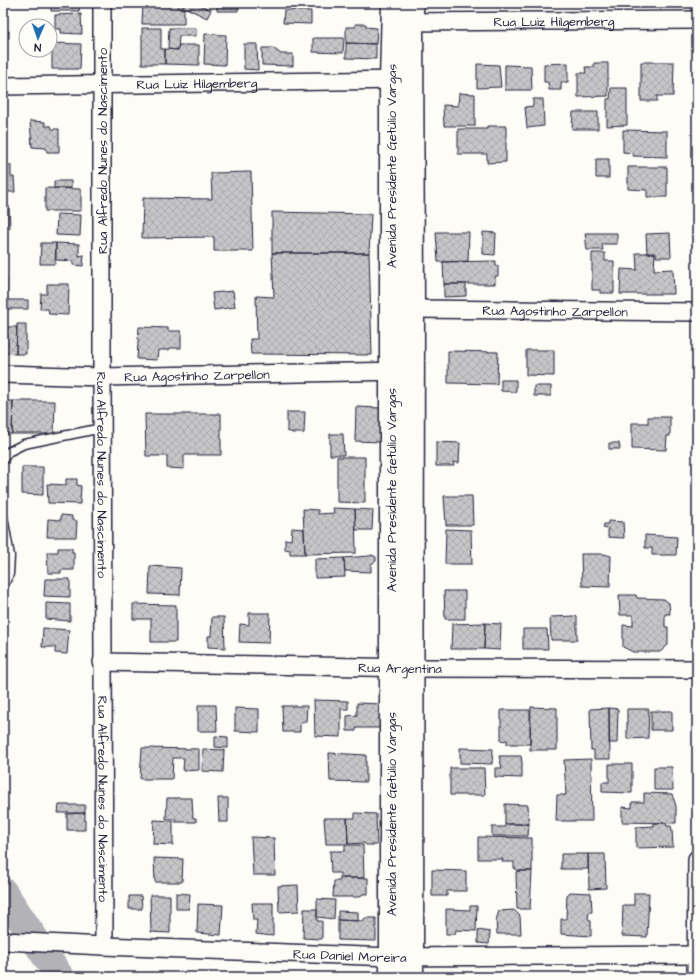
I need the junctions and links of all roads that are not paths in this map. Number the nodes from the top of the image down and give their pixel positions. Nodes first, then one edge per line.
1 (102, 3) edge
2 (402, 13) edge
3 (697, 20) edge
4 (402, 80) junction
5 (102, 85) junction
6 (3, 86) edge
7 (413, 309) junction
8 (697, 312) edge
9 (412, 370) junction
10 (391, 371) junction
11 (3, 374) edge
12 (102, 377) junction
13 (102, 428) junction
14 (3, 460) edge
15 (3, 517) edge
16 (3, 587) edge
17 (102, 662) junction
18 (402, 668) junction
19 (697, 669) edge
20 (697, 859) edge
21 (3, 941) edge
22 (104, 946) junction
23 (696, 955) junction
24 (401, 967) edge
25 (696, 977) edge

1 - 5 street, Rua Alfredo Nunes do Nascimento
2 - 3 street, Rua Luiz Hilgemberg
2 - 4 main road, Avenida Presidente Getúlio Vargas
4 - 5 street, Rua Luiz Hilgemberg
4 - 7 main road, Avenida Presidente Getúlio Vargas
4 - 10 main road, Avenida Presidente Getúlio Vargas
5 - 6 street, Rua Luiz Hilgemberg
5 - 12 street, Rua Alfredo Nunes do Nascimento
7 - 8 street, Rua Agostinho Zarpellon
7 - 9 main road, Avenida Presidente Getúlio Vargas
9 - 10 street, Rua Agostinho Zarpellon
9 - 18 main road, Avenida Presidente Getúlio Vargas
10 - 12 street, Rua Agostinho Zarpellon
10 - 18 main road, Avenida Presidente Getúlio Vargas
11 - 12 street, Rua Agostinho Zarpellon
12 - 13 street, Rua Alfredo Nunes do Nascimento
13 - 14 lane
13 - 17 street, Rua Alfredo Nunes do Nascimento
15 - 16 lane
17 - 18 street, Rua Argentina
17 - 22 street, Rua Alfredo Nunes do Nascimento
18 - 19 street, Rua Argentina
18 - 24 main road, Avenida Presidente Getúlio Vargas
20 - 23 street
21 - 22 street, Rua Daniel Moreira
22 - 24 street, Rua Daniel Moreira
23 - 24 street, Rua Daniel Moreira
23 - 25 street

